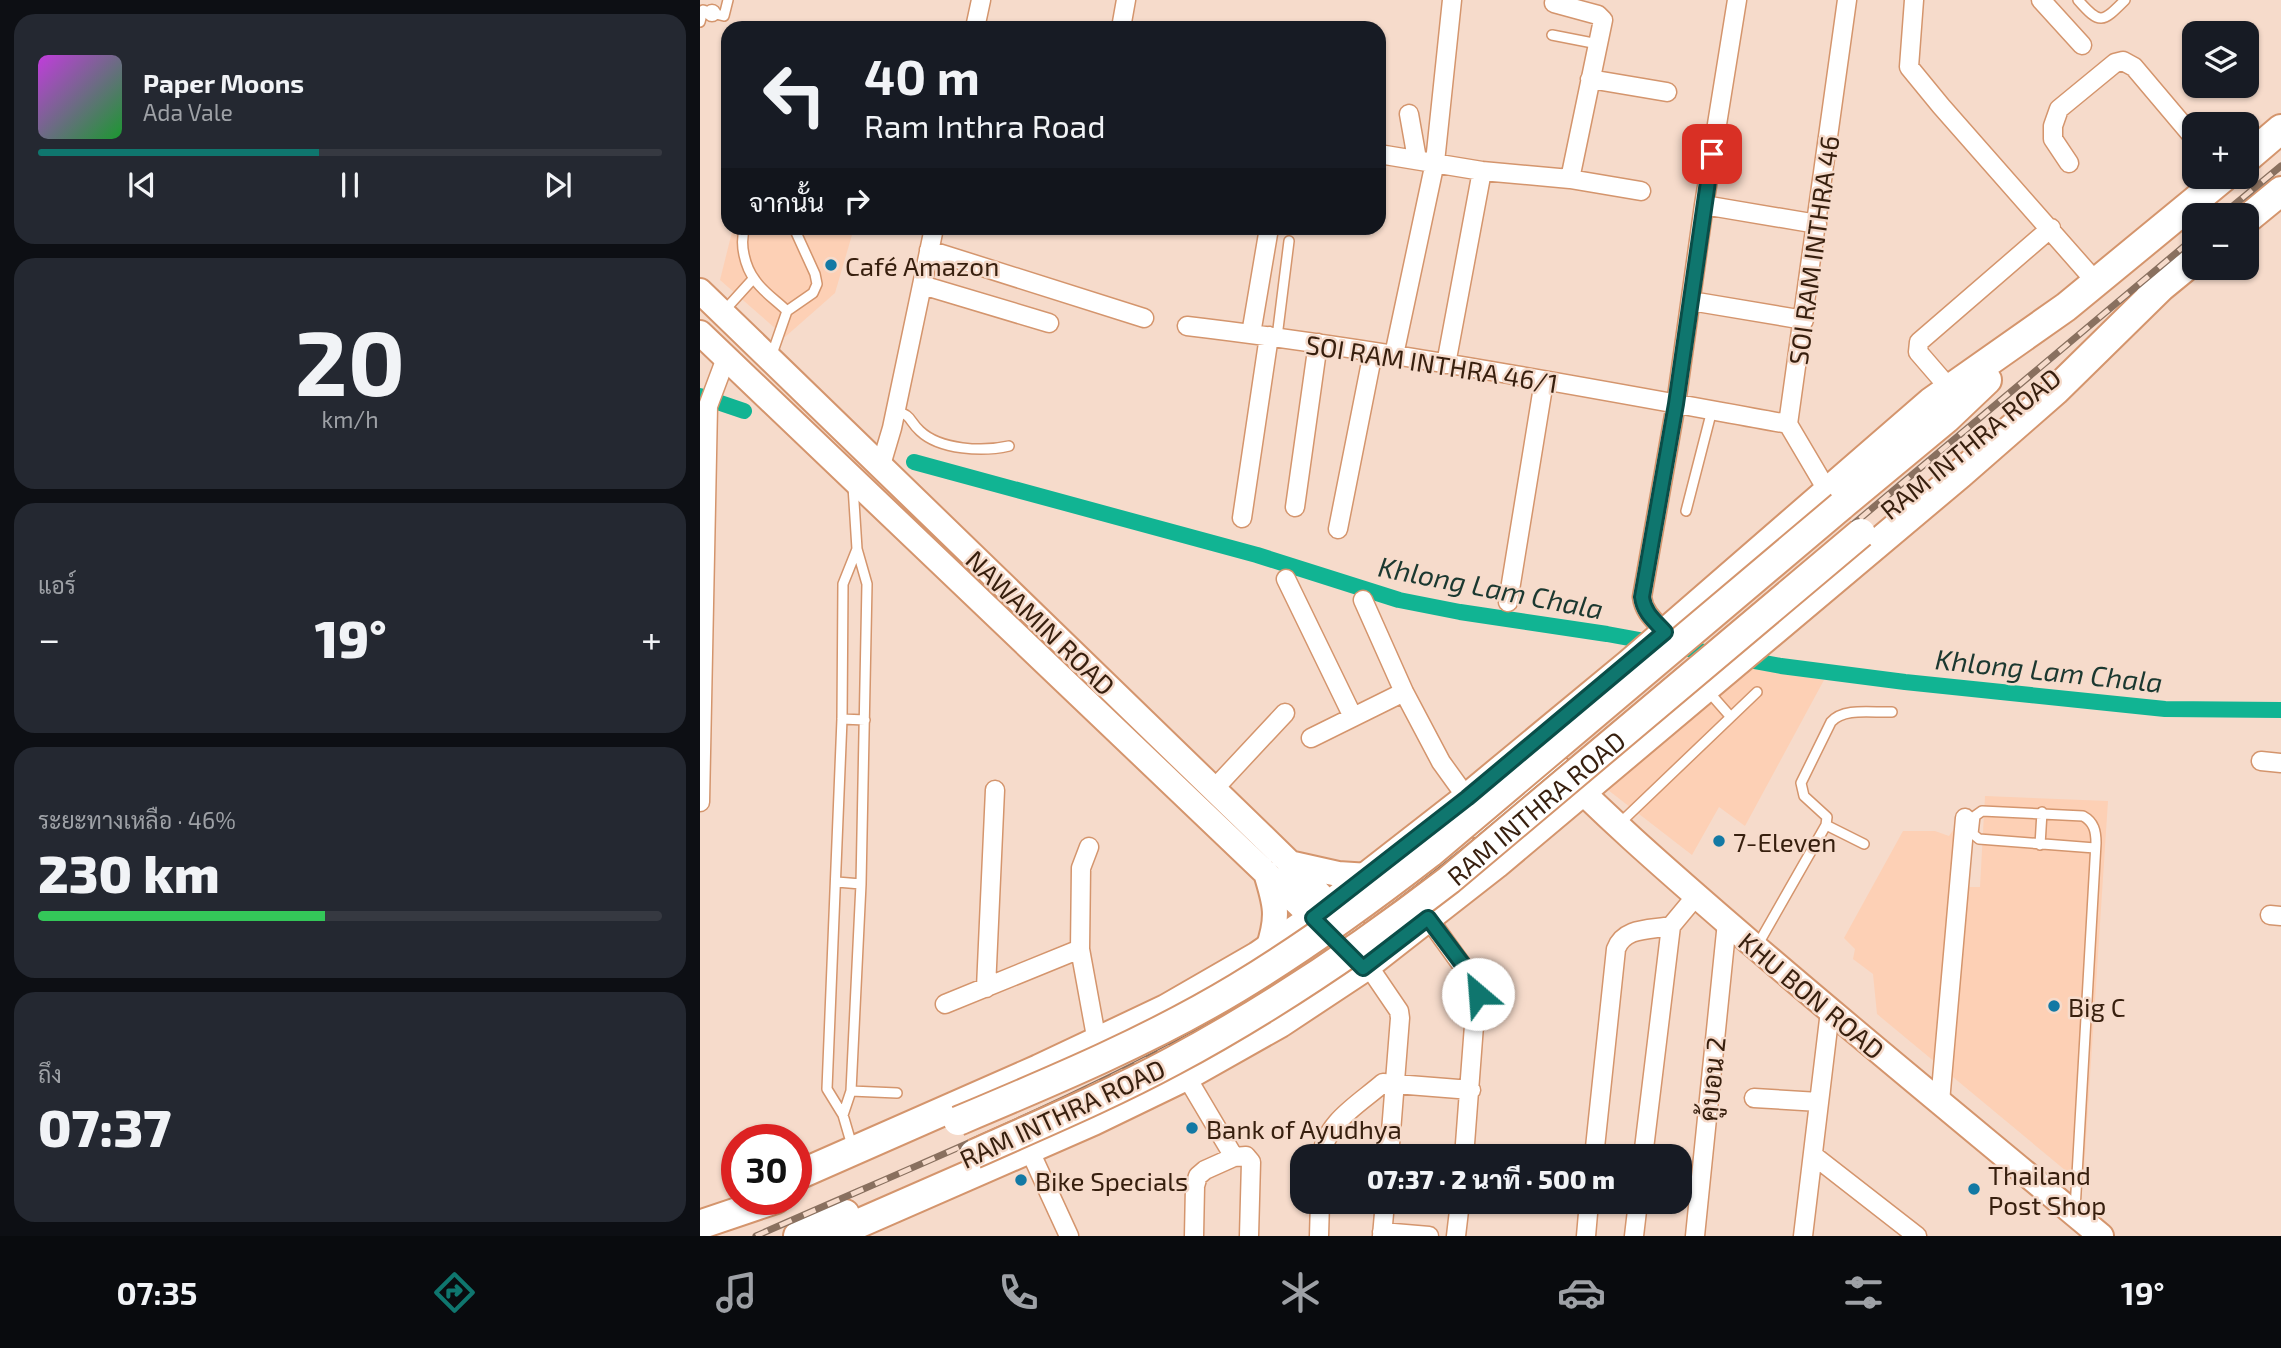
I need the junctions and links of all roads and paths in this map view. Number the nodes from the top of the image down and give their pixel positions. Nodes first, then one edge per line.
1 (728, 0) edge
2 (981, 0) edge
3 (1126, 0) edge
4 (1452, 0) edge
5 (1737, 0) edge
6 (1847, 0) edge
7 (1914, 0) edge
8 (2041, 0) edge
9 (2078, 0) edge
10 (2125, 0) edge
11 (1554, 3) dead end
12 (976, 21) edge
13 (1122, 21) edge
14 (700, 22) edge
15 (1552, 35) dead end
16 (1599, 45) junction
17 (2082, 45) dead end
18 (1590, 79) junction
19 (1667, 92) dead end
20 (1409, 114) dead end
21 (2182, 124) edge
22 (2281, 129) edge
23 (2259, 148) edge
24 (1386, 155) edge
25 (1426, 160) junction
26 (2069, 163) dead end
27 (1482, 171) junction
28 (1570, 179) junction
29 (2209, 189) edge
30 (1641, 191) dead end
31 (2281, 191) edge
32 (1704, 205) junction
33 (2259, 209) edge
34 (1817, 224) junction
35 (2051, 228) junction
36 (742, 235) edge
37 (797, 235) edge
38 (932, 235) edge
39 (1269, 235) edge
40 (1289, 241) dead end
41 (929, 250) junction
42 (2182, 270) edge
43 (753, 279) junction
44 (2096, 282) junction
45 (922, 285) junction
46 (2163, 285) junction
47 (700, 291) edge
48 (1691, 301) junction
49 (2066, 306) junction
50 (787, 311) junction
51 (723, 313) junction
52 (1144, 318) dead end
53 (1804, 320) junction
54 (1049, 323) dead end
55 (1187, 326) dead end
56 (700, 333) edge
57 (1266, 336) junction
58 (1318, 343) junction
59 (1373, 352) junction
60 (1394, 355) junction
61 (726, 358) junction
62 (770, 358) junction
63 (1446, 364) junction
64 (1544, 381) junction
65 (1950, 389) junction
66 (1676, 404) junction
67 (707, 408) edge
68 (896, 411) junction
69 (1712, 411) junction
70 (1788, 424) junction
71 (1009, 446) dead end
72 (881, 465) junction
73 (853, 480) junction
74 (1834, 498) junction
75 (1295, 508) dead end
76 (1686, 511) dead end
77 (1242, 518) dead end
78 (1338, 529) dead end
79 (857, 549) junction
80 (1286, 579) dead end
81 (1363, 600) dead end
82 (1508, 602) dead end
83 (1662, 635) junction
84 (1620, 671) junction
85 (1712, 683) junction
86 (1404, 692) junction
87 (1757, 692) dead end
88 (1892, 712) dead end
89 (1285, 713) dead end
90 (1730, 716) junction
91 (1353, 717) junction
92 (842, 719) junction
93 (865, 720) junction
94 (1653, 732) junction
95 (1311, 738) dead end
96 (1533, 742) junction
97 (2261, 761) dead end
98 (2281, 763) edge
99 (1562, 773) junction
100 (1213, 789) junction
101 (995, 790) dead end
102 (1582, 794) junction
103 (1467, 798) junction
104 (700, 802) edge
105 (2042, 813) junction
106 (1965, 818) dead end
107 (1826, 825) junction
108 (1430, 826) junction
109 (1617, 826) junction
110 (1864, 844) dead end
111 (2040, 845) junction
112 (1089, 847) dead end
113 (2095, 848) junction
114 (1398, 852) junction
115 (1289, 862) junction
116 (1266, 872) junction
117 (1369, 876) junction
118 (837, 882) junction
119 (861, 884) junction
120 (1696, 896) junction
121 (1322, 911) junction
122 (1434, 913) junction
123 (1727, 922) junction
124 (1671, 926) junction
125 (1756, 947) junction
126 (1080, 948) junction
127 (1263, 953) junction
128 (1369, 963) junction
129 (986, 988) junction
130 (945, 1004) dead end
131 (1830, 1011) junction
132 (1280, 1023) junction
133 (1097, 1042) junction
134 (1186, 1076) junction
135 (1395, 1083) junction
136 (1471, 1090) junction
137 (851, 1091) junction
138 (897, 1093) dead end
139 (1755, 1098) dead end
140 (1819, 1102) junction
141 (1940, 1102) junction
142 (843, 1115) junction
143 (1325, 1144) edge
144 (1389, 1144) edge
145 (1465, 1144) edge
146 (1595, 1144) edge
147 (1645, 1144) edge
148 (1029, 1149) junction
149 (854, 1150) junction
150 (1814, 1155) junction
151 (1234, 1157) junction
152 (812, 1168) edge
153 (812, 1184) edge
154 (1320, 1214) edge
155 (1384, 1214) edge
156 (1459, 1214) edge
157 (1588, 1214) edge
158 (1637, 1214) edge
159 (2074, 1214) junction
160 (721, 1215) edge
161 (731, 1215) edge
162 (703, 1225) edge
163 (867, 1229) edge
164 (1382, 1234) edge
165 (798, 1236) edge
166 (830, 1236) edge
167 (1069, 1236) edge
168 (1194, 1236) edge
169 (1249, 1236) edge
170 (1319, 1236) edge
171 (1429, 1236) edge
172 (1456, 1236) edge
173 (1586, 1236) edge
174 (1634, 1236) edge
175 (1695, 1236) edge
176 (1803, 1236) edge
177 (1917, 1236) edge
178 (2101, 1236) edge

1 - 14 lane
2 - 12 street
3 - 13 street
4 - 25 street
5 - 32 street
6 - 34 street, SOI RAM INTHRA 46
7 - 35 street
8 - 17 street
9 - 10 lane
11 - 16 street
15 - 16 lane
16 - 18 street
18 - 19 street
18 - 28 street
20 - 25 street
21 - 26 street
22 - 23 main road
24 - 25 street
25 - 27 street
25 - 60 street
27 - 28 street
27 - 63 street
28 - 30 street
29 - 44 main road, RAM INTHRA ROAD
31 - 33 main road
32 - 34 street
32 - 48 street
34 - 53 street, SOI RAM INTHRA 46
35 - 44 street
35 - 65 street
36 - 43 lane
37 - 50 lane
38 - 41 street
39 - 57 street
40 - 57 lane
41 - 45 street
41 - 52 street
42 - 46 main road, RAM INTHRA ROAD
43 - 50 lane
43 - 51 lane
44 - 49 main road, RAM INTHRA ROAD
45 - 54 street
45 - 68 street
46 - 85 main road, RAM INTHRA ROAD
46 - 165 main road, RAM INTHRA ROAD, bridge
47 - 51 main road, NAWAMIN ROAD
48 - 53 street
48 - 66 street
49 - 65 main road, RAM INTHRA ROAD
49 - 74 main road, RAM INTHRA ROAD
50 - 62 lane
51 - 62 main road, NAWAMIN ROAD
53 - 70 street, SOI RAM INTHRA 46
55 - 57 street, SOI RAM INTHRA 46/1
56 - 61 main road, NAWAMIN ROAD
57 - 58 street, SOI RAM INTHRA 46/1
57 - 77 street
58 - 59 street, SOI RAM INTHRA 46/1
58 - 75 street
59 - 60 street, SOI RAM INTHRA 46/1
59 - 78 street
60 - 63 street, SOI RAM INTHRA 46/1
61 - 67 street
61 - 73 main road, NAWAMIN ROAD
62 - 72 main road, NAWAMIN ROAD
63 - 64 street, SOI RAM INTHRA 46/1
64 - 66 street, SOI RAM INTHRA 46/1
64 - 82 street
65 - 74 main road, RAM INTHRA ROAD
66 - 69 street, SOI RAM INTHRA 46/1
66 - 83 street
67 - 104 street
68 - 71 lane
68 - 72 street
69 - 70 street, SOI RAM INTHRA 46/1
69 - 76 lane
70 - 74 street
72 - 100 main road, NAWAMIN ROAD
73 - 79 lane
73 - 116 main road, NAWAMIN ROAD
74 - 83 main road, RAM INTHRA ROAD
74 - 153 main road, RAM INTHRA ROAD, bridge
79 - 92 lane
79 - 93 lane
80 - 91 street
81 - 86 street
83 - 84 main road, RAM INTHRA ROAD
84 - 94 main road
84 - 96 main road, RAM INTHRA ROAD
85 - 90 lane
85 - 94 main road, RAM INTHRA ROAD
86 - 91 street
86 - 103 street
87 - 90 lane
88 - 107 lane
89 - 100 street
90 - 109 lane
91 - 95 street
92 - 93 lane
92 - 118 lane
93 - 119 lane
94 - 102 main road, RAM INTHRA ROAD
96 - 99 main road, KHU BON ROAD
96 - 103 main road, RAM INTHRA ROAD
97 - 98 street
99 - 102 main road, KHU BON ROAD
99 - 108 main road
100 - 115 main road, NAWAMIN ROAD
101 - 129 street
102 - 109 main road, KHU BON ROAD
102 - 122 main road, RAM INTHRA ROAD
103 - 108 main road, RAM INTHRA ROAD
105 - 111 lane
105 - 111 lane
105 - 113 lane
106 - 141 street
107 - 110 lane
107 - 125 lane
108 - 114 main road, RAM INTHRA ROAD
109 - 120 main road, KHU BON ROAD
111 - 113 lane
112 - 126 street
113 - 159 lane
114 - 117 main road, RAM INTHRA ROAD
114 - 122 main road
115 - 117 main road
115 - 121 main road, NAWAMIN ROAD
116 - 121 main road, NAWAMIN ROAD
116 - 127 main road
117 - 121 main road, RAM INTHRA ROAD
118 - 119 lane
118 - 142 lane
119 - 137 lane
120 - 123 main road, KHU BON ROAD
120 - 124 street
121 - 127 main road, RAM INTHRA ROAD
121 - 128 main road, NAWAMIN ROAD
122 - 128 main road, RAM INTHRA ROAD
122 - 136 street
123 - 125 main road, KHU BON ROAD
123 - 175 street, คู้บอน 2
124 - 146 street
124 - 147 street
125 - 131 main road, KHU BON ROAD
126 - 129 street
126 - 133 street
127 - 132 main road
127 - 133 main road, RAM INTHRA ROAD
128 - 132 main road, RAM INTHRA ROAD
128 - 135 street
129 - 130 street
131 - 140 street
131 - 141 main road, KHU BON ROAD
132 - 134 main road, RAM INTHRA ROAD
133 - 149 main road, RAM INTHRA ROAD
134 - 148 main road, RAM INTHRA ROAD
134 - 151 street
135 - 136 street
135 - 143 street
135 - 144 street
136 - 145 street
137 - 138 lane
137 - 142 lane
139 - 140 street
140 - 150 street
141 - 159 main road, KHU BON ROAD
142 - 149 lane
148 - 163 main road, RAM INTHRA ROAD
148 - 167 street
149 - 152 main road, RAM INTHRA ROAD
150 - 176 street
150 - 177 street
151 - 168 street
151 - 169 street
154 - 170 street
155 - 164 street
156 - 172 street
157 - 173 street
158 - 174 street
159 - 178 main road, KHU BON ROAD
160 - 162 main road
161 - 162 main road
163 - 166 main road, RAM INTHRA ROAD
164 - 171 street

